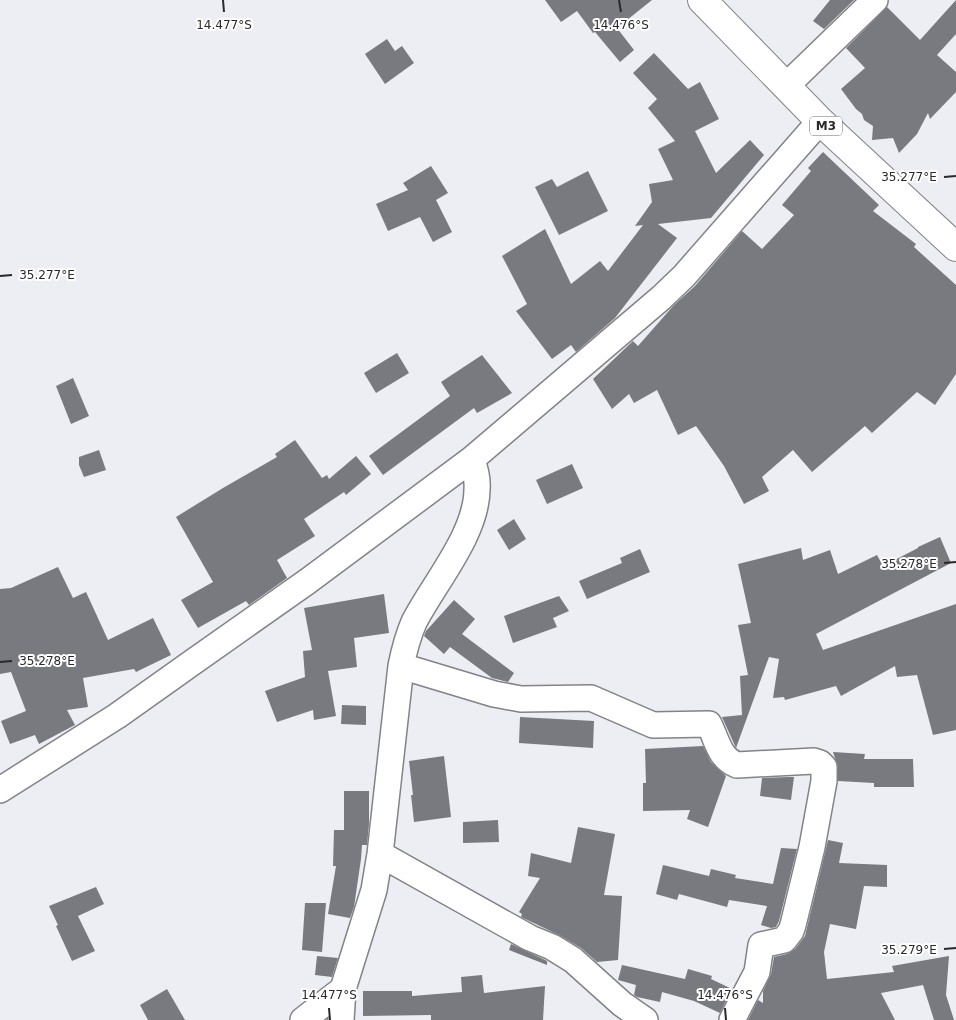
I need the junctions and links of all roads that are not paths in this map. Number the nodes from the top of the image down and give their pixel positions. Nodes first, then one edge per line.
1 (702, 0) edge
2 (875, 0) edge
3 (786, 86) junction
4 (820, 121) junction
5 (956, 247) edge
6 (472, 459) junction
7 (401, 666) junction
8 (0, 790) edge
9 (380, 854) junction
10 (342, 989) junction
11 (303, 1020) edge
12 (341, 1020) edge
13 (645, 1020) edge
14 (732, 1020) edge

1 - 3 highway, M3
2 - 3 street
3 - 4 highway, M3
4 - 5 highway, M3
4 - 6 street
6 - 7 street
6 - 8 street
7 - 9 street
7 - 14 street
9 - 10 street
9 - 13 street
10 - 11 street
10 - 12 street

